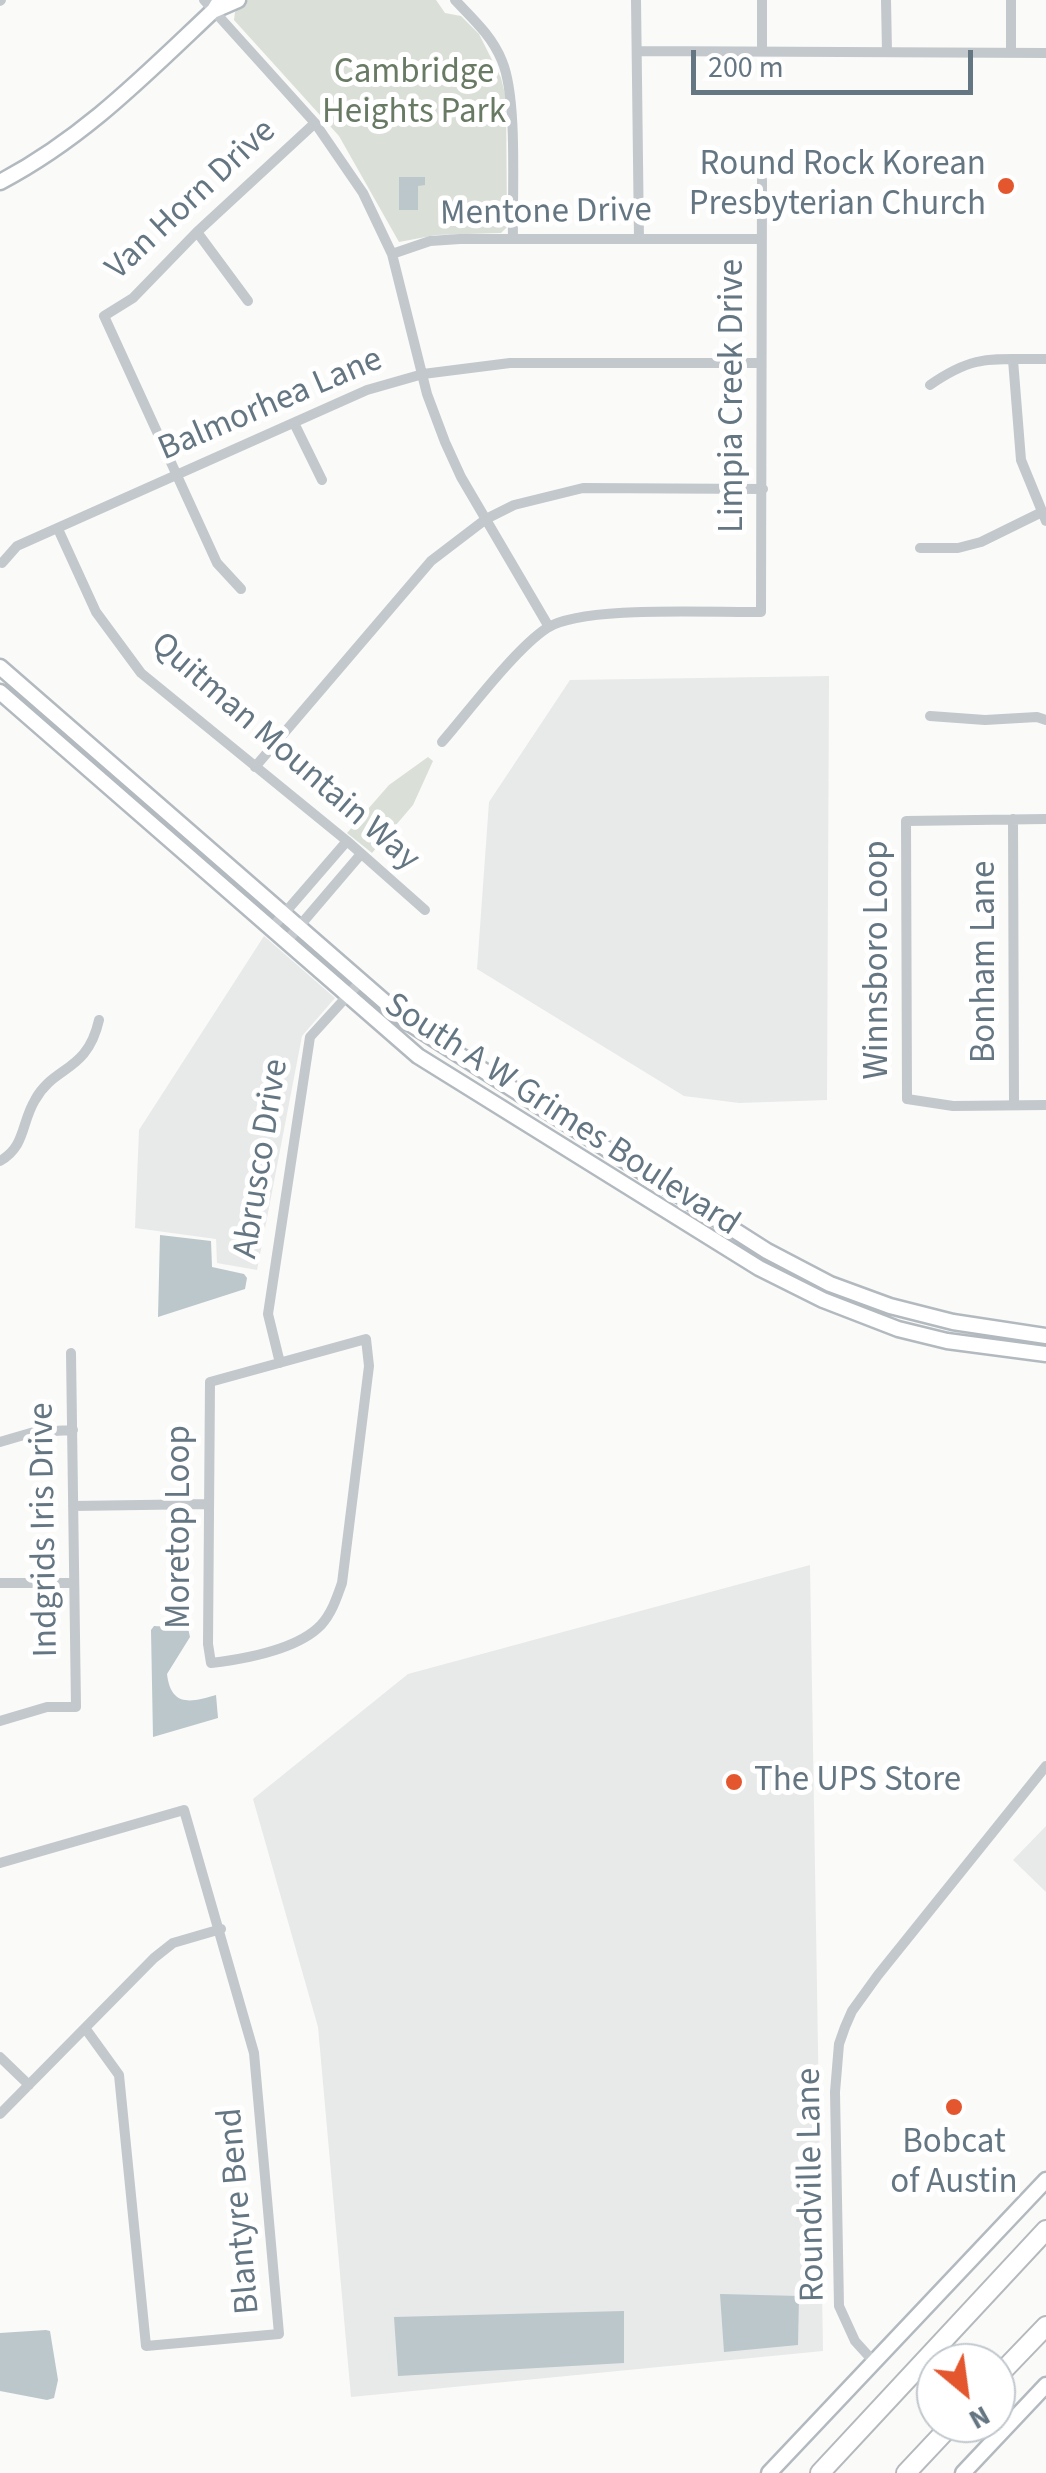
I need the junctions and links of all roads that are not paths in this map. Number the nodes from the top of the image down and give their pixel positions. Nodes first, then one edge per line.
1 (238, 0) edge
2 (455, 0) edge
3 (636, 0) edge
4 (762, 0) edge
5 (886, 0) edge
6 (1011, 0) edge
7 (213, 4) edge
8 (637, 51) junction
9 (762, 51) junction
10 (887, 52) junction
11 (1011, 52) junction
12 (1046, 52) edge
13 (315, 124) junction
14 (762, 180) dead end
15 (0, 182) edge
16 (196, 232) junction
17 (513, 238) junction
18 (639, 239) junction
19 (762, 239) junction
20 (392, 254) junction
21 (248, 301) dead end
22 (1046, 359) edge
23 (1013, 360) junction
24 (762, 363) junction
25 (423, 374) junction
26 (930, 385) dead end
27 (294, 422) junction
28 (175, 475) junction
29 (322, 480) dead end
30 (763, 489) junction
31 (1043, 517) edge
32 (486, 518) junction
33 (58, 528) junction
34 (920, 548) dead end
35 (2, 563) edge
36 (241, 589) dead end
37 (549, 627) junction
38 (0, 667) edge
39 (0, 692) edge
40 (55, 715) junction
41 (930, 716) dead end
42 (1046, 720) edge
43 (43, 730) junction
44 (442, 742) dead end
45 (256, 767) junction
46 (174, 819) junction
47 (1013, 819) junction
48 (1046, 819) edge
49 (161, 834) junction
50 (347, 841) junction
51 (361, 854) junction
52 (424, 910) dead end
53 (283, 914) junction
54 (299, 928) junction
55 (270, 930) junction
56 (286, 943) junction
57 (361, 981) junction
58 (347, 997) junction
59 (98, 1020) dead end
60 (493, 1076) junction
61 (454, 1078) junction
62 (1014, 1104) junction
63 (1046, 1105) edge
64 (0, 1161) edge
65 (711, 1214) junction
66 (700, 1232) junction
67 (830, 1284) junction
68 (824, 1300) junction
69 (1046, 1336) edge
70 (72, 1353) dead end
71 (1046, 1354) edge
72 (280, 1363) junction
73 (73, 1430) junction
74 (0, 1442) edge
75 (208, 1504) junction
76 (73, 1506) junction
77 (0, 1582) edge
78 (74, 1582) junction
79 (0, 1720) edge
80 (1046, 1766) edge
81 (0, 1863) edge
82 (221, 1929) junction
83 (85, 2028) junction
84 (0, 2056) edge
85 (29, 2085) junction
86 (0, 2114) edge
87 (1046, 2180) edge
88 (1046, 2230) edge
89 (1046, 2326) edge
90 (1016, 2357) edge
91 (874, 2362) junction
92 (1046, 2385) edge
93 (934, 2443) edge
94 (769, 2473) edge
95 (820, 2473) edge
96 (906, 2473) edge
97 (963, 2473) edge

1 - 7 main road
2 - 17 street
3 - 8 street
4 - 9 street
5 - 10 street
6 - 11 street
7 - 13 street
7 - 15 main road
8 - 9 street
8 - 18 street
9 - 10 street
10 - 11 street
11 - 12 street
13 - 16 street, Van Horn Drive
13 - 20 street
14 - 19 street, Limpia Creek Drive
16 - 21 street
16 - 28 street, Van Horn Drive
17 - 18 street, Mentone Drive
17 - 20 street, Mentone Drive
18 - 19 street, Mentone Drive
19 - 24 street, Limpia Creek Drive
20 - 25 street
22 - 23 street
23 - 26 street
23 - 31 street
24 - 25 street, Balmorhea Lane
24 - 30 street, Limpia Creek Drive
25 - 27 street, Balmorhea Lane
25 - 32 street
27 - 28 street, Balmorhea Lane
27 - 29 street
28 - 33 street, Balmorhea Lane
28 - 36 street
30 - 32 street
30 - 37 street, Limpia Creek Drive
31 - 34 street
32 - 37 street
32 - 45 street
33 - 35 street, Balmorhea Lane
33 - 45 street, Quitman Mountain Way
37 - 44 street
38 - 40 main road, South A W Grimes Boulevard
39 - 43 main road, South A W Grimes Boulevard
40 - 43 main road
40 - 46 main road, South A W Grimes Boulevard
41 - 42 street
43 - 49 main road, South A W Grimes Boulevard
45 - 50 street, Quitman Mountain Way
46 - 49 main road
46 - 53 main road, South A W Grimes Boulevard
47 - 48 street, Winnsboro Loop
47 - 62 street, Bonham Lane
47 - 62 street, Winnsboro Loop
49 - 55 main road, South A W Grimes Boulevard
50 - 51 street, Quitman Mountain Way
50 - 53 street
51 - 52 street, Quitman Mountain Way
51 - 54 street
53 - 54 main road, South A W Grimes Boulevard
53 - 55 street
54 - 56 street
54 - 57 main road, South A W Grimes Boulevard
55 - 56 main road, South A W Grimes Boulevard
56 - 58 main road, South A W Grimes Boulevard
57 - 58 street, Abrusco Drive
57 - 60 main road, South A W Grimes Boulevard
58 - 61 main road, South A W Grimes Boulevard
58 - 72 street, Abrusco Drive
59 - 64 street
60 - 61 main road
60 - 65 main road, South A W Grimes Boulevard
61 - 66 main road, South A W Grimes Boulevard
62 - 63 street, Winnsboro Loop
65 - 66 main road
65 - 67 main road, South A W Grimes Boulevard
66 - 68 main road, South A W Grimes Boulevard
67 - 68 main road
67 - 69 main road, South A W Grimes Boulevard
68 - 71 main road, South A W Grimes Boulevard
70 - 73 street, Indgrids Iris Drive
72 - 75 street, Moretop Loop
72 - 75 street, Moretop Loop
73 - 74 street
73 - 76 street, Indgrids Iris Drive
75 - 76 street
76 - 78 street, Indgrids Iris Drive
77 - 78 street
78 - 79 street, Indgrids Iris Drive
80 - 91 street, Roundville Lane
81 - 82 street, Blantyre Bend
82 - 83 street
82 - 83 street, Blantyre Bend
83 - 85 street
84 - 85 street
85 - 86 street
87 - 91 main road
88 - 95 highway
89 - 90 highway
91 - 94 main road
92 - 97 main road
93 - 96 highway

